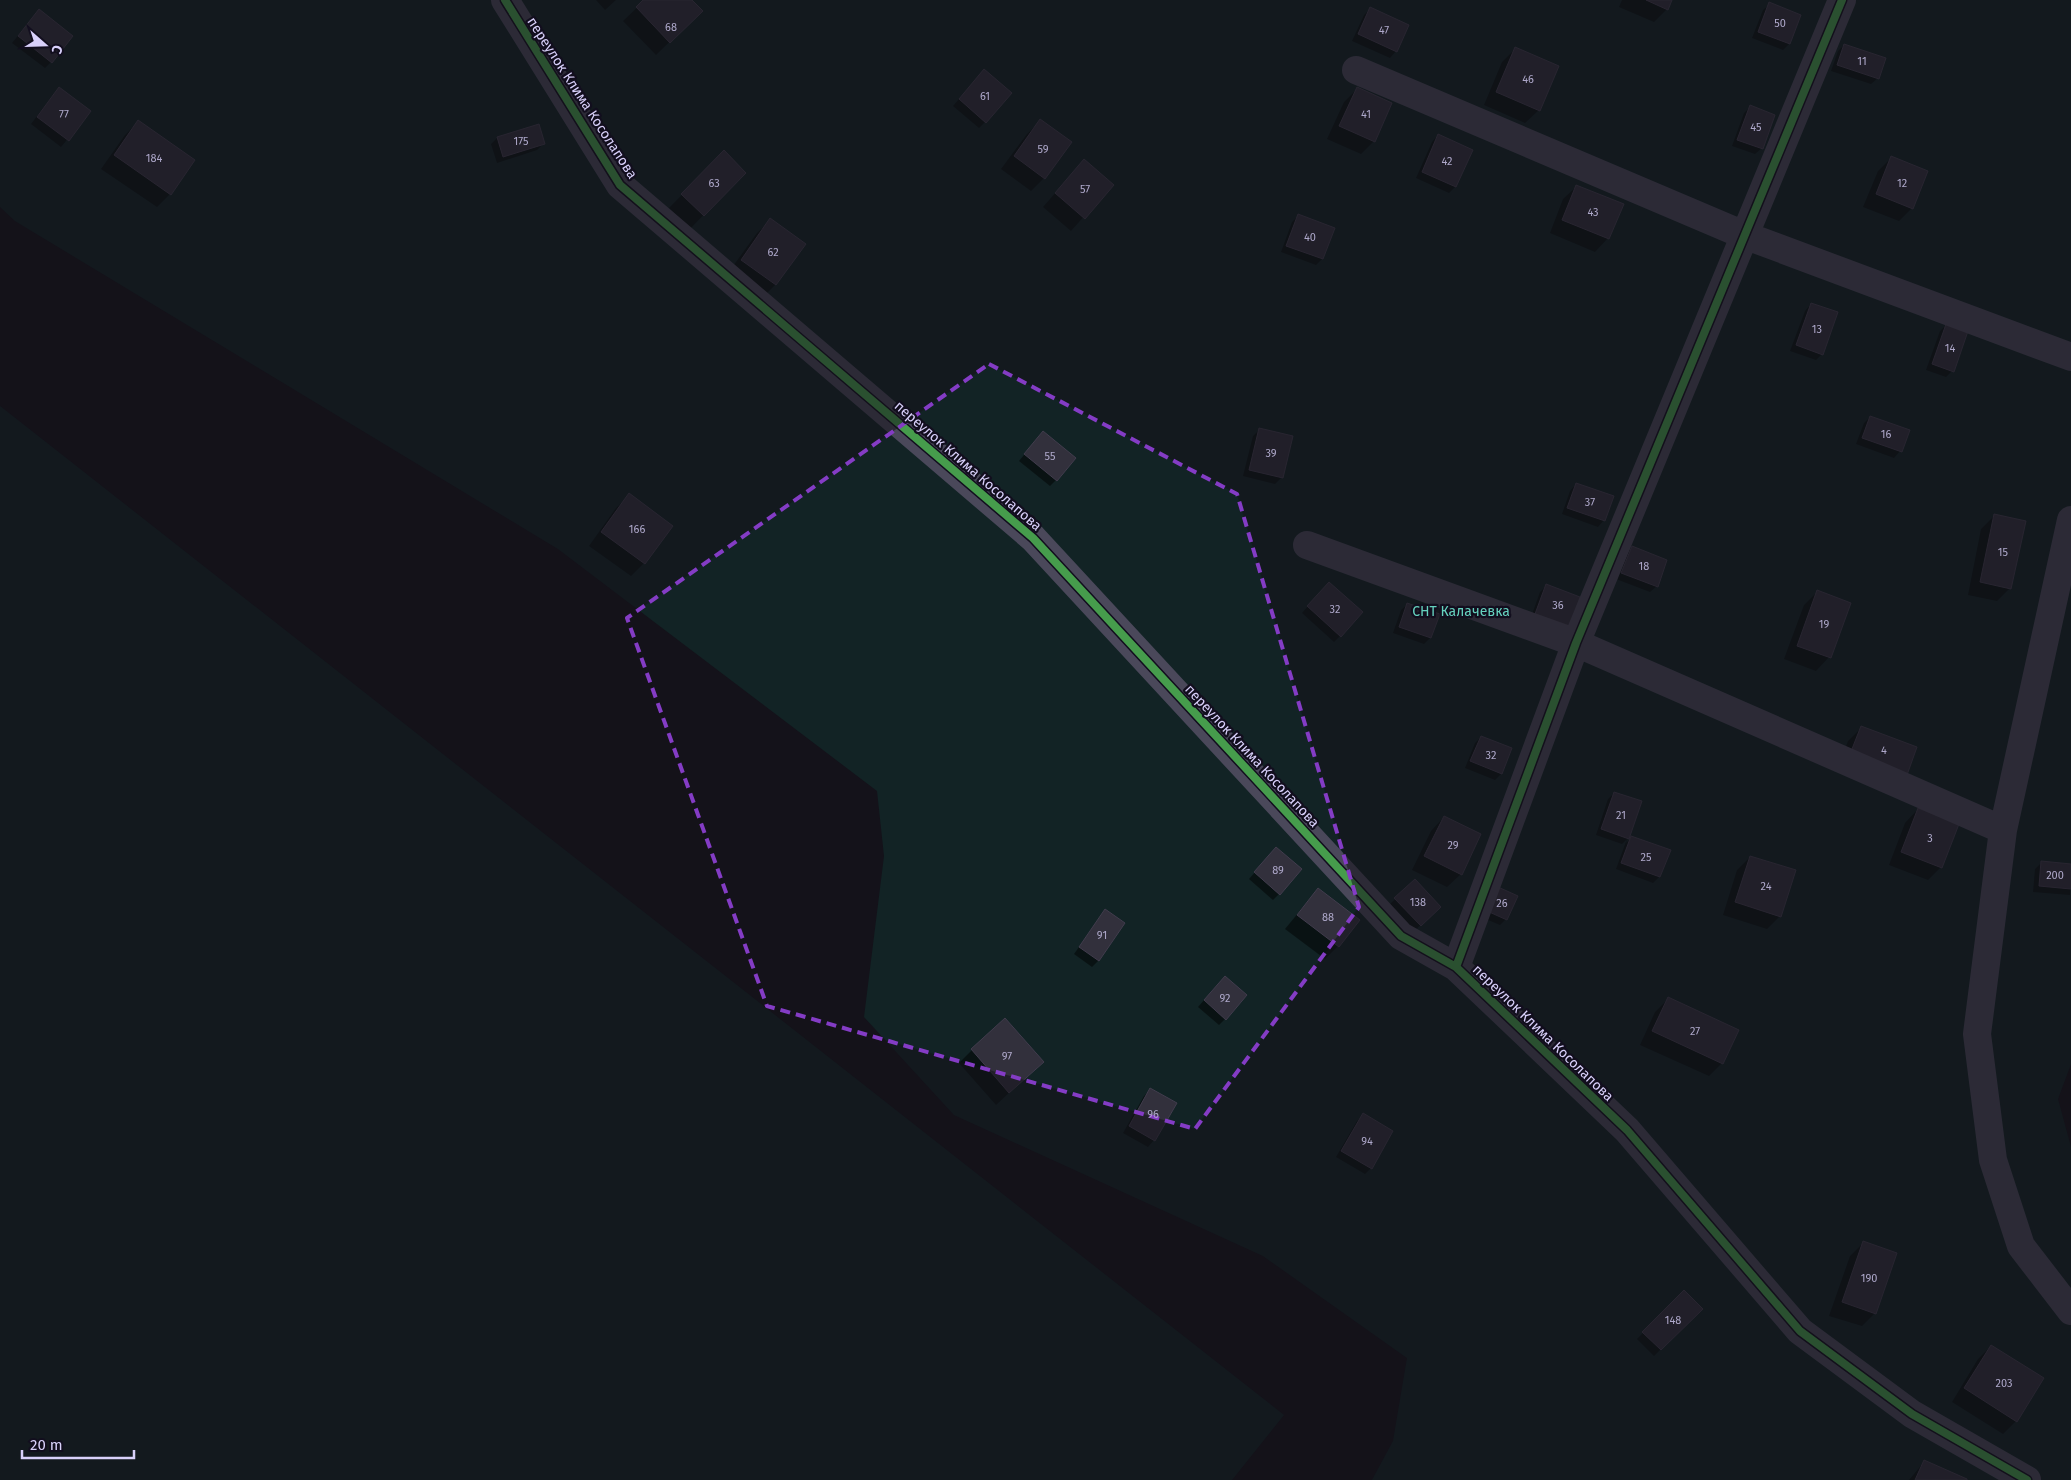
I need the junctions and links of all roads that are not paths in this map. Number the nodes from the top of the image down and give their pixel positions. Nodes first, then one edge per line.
1 (505, 0) edge
2 (1842, 0) edge
3 (1356, 70) dead end
4 (1744, 235) junction
5 (2071, 357) edge
6 (2071, 520) edge
7 (1307, 544) dead end
8 (1576, 643) junction
9 (2003, 830) junction
10 (1456, 967) junction
11 (2071, 1312) edge
12 (2026, 1480) edge

1 - 10 street, переулок Клима Косолапова
2 - 4 street
3 - 4 street
4 - 5 street
4 - 8 street
6 - 9 street
7 - 8 street
8 - 9 street
8 - 10 street
9 - 11 street
10 - 12 street, переулок Клима Косолапова

